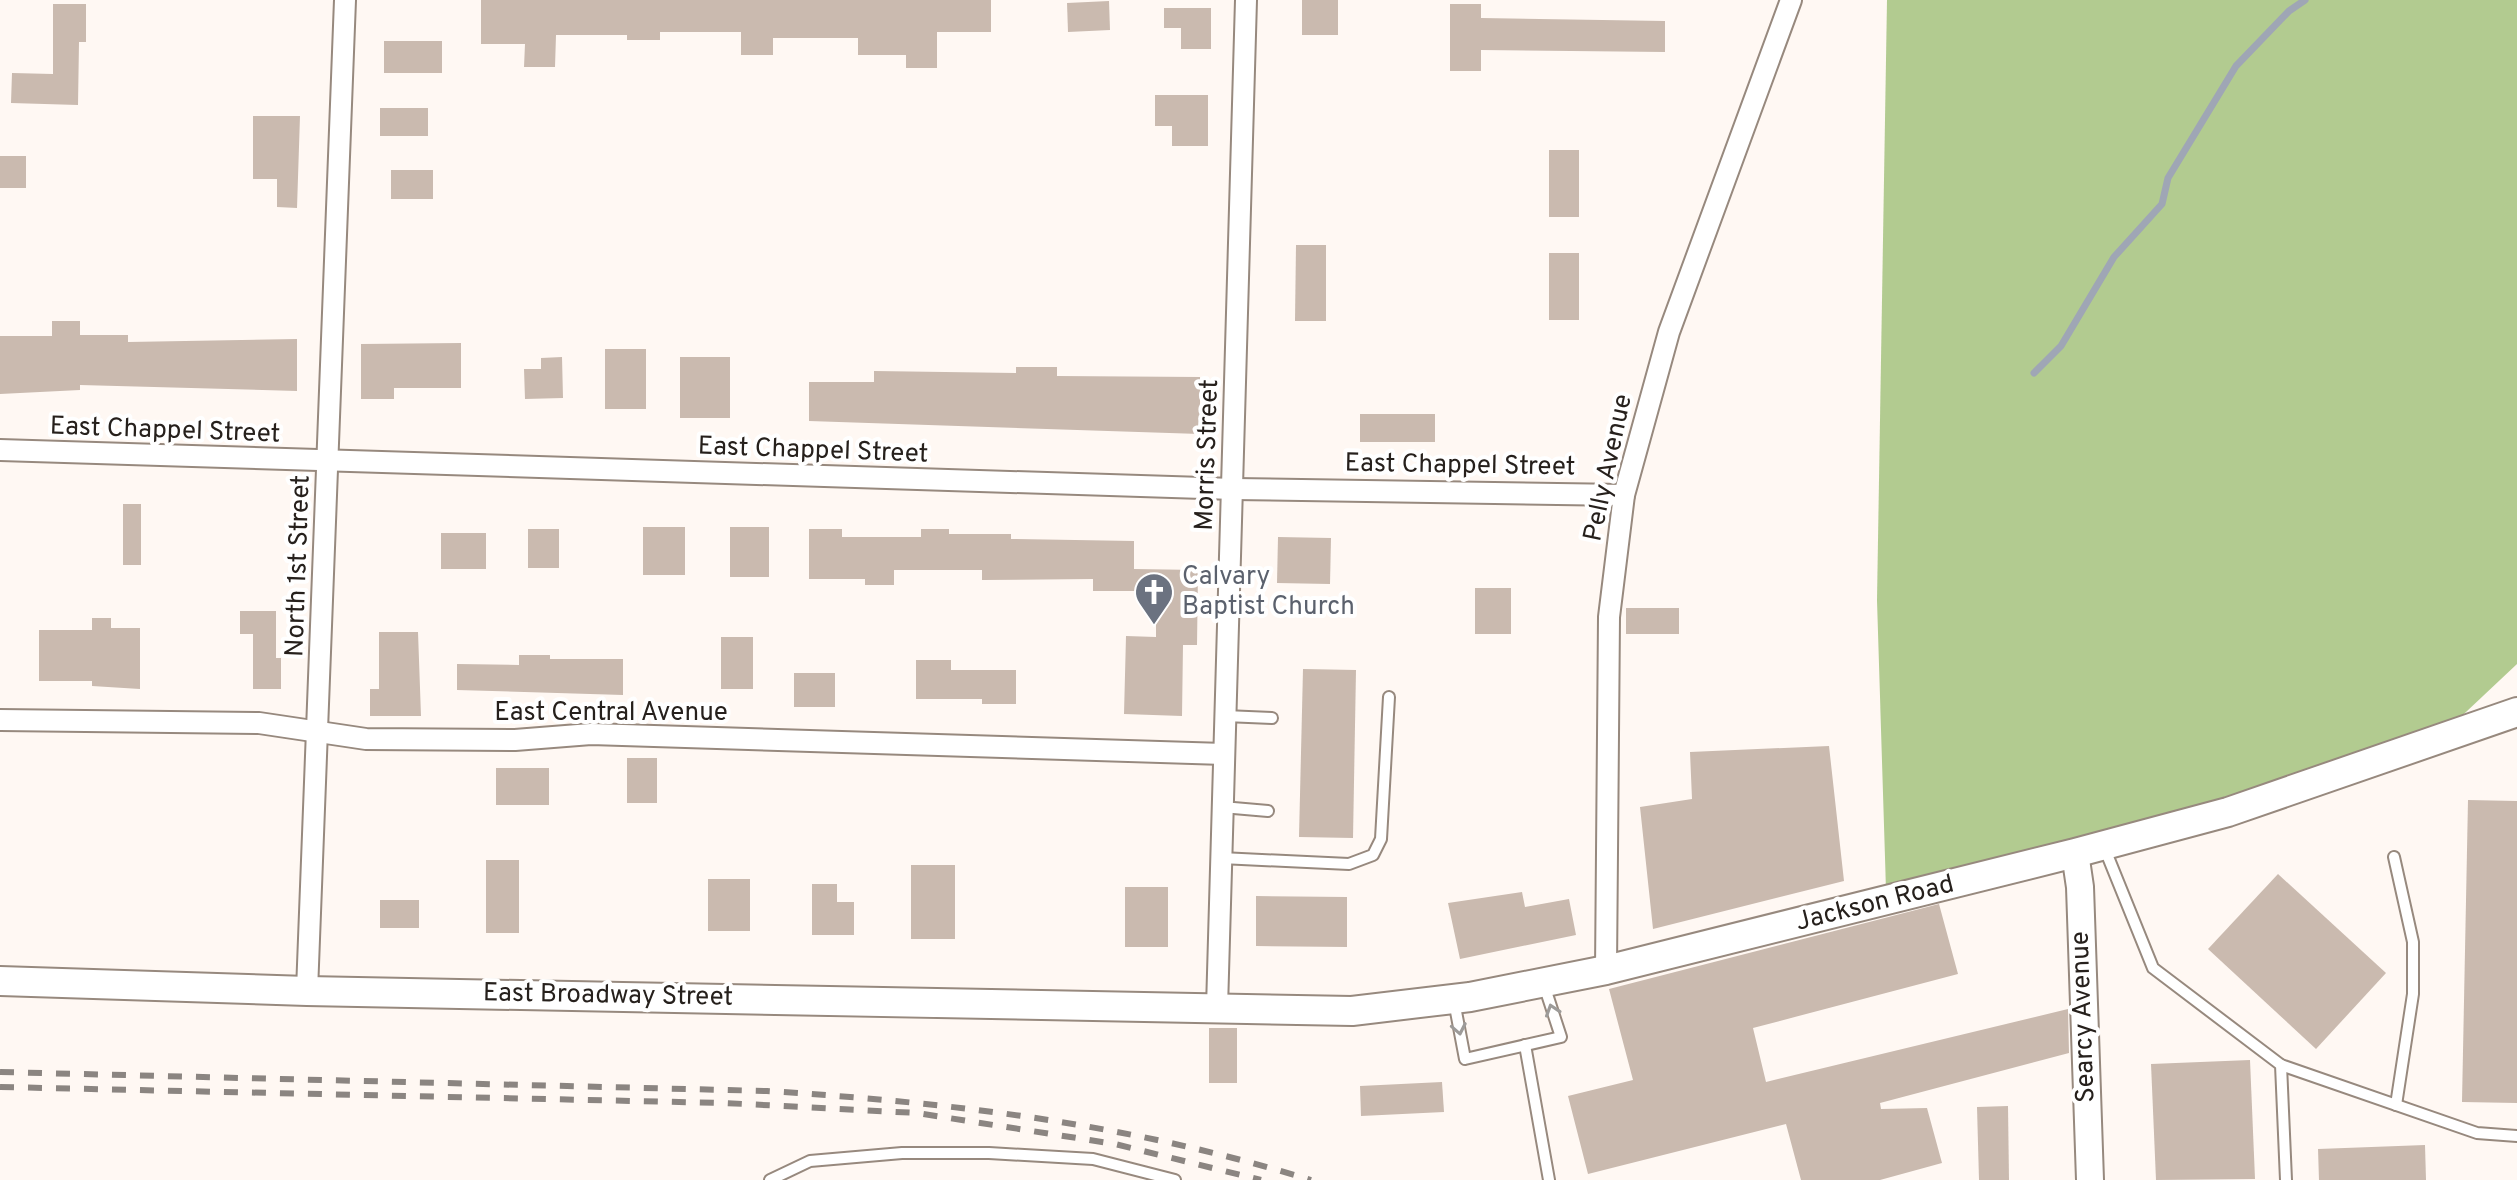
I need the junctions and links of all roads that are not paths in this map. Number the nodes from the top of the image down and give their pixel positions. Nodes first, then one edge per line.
1 (345, 0) edge
2 (1246, 0) edge
3 (1791, 0) edge
4 (0, 450) edge
5 (329, 463) junction
6 (1234, 489) junction
7 (1624, 495) junction
8 (1389, 697) dead end
9 (2517, 712) edge
10 (1225, 716) junction
11 (1272, 718) dead end
12 (0, 720) edge
13 (319, 731) junction
14 (1224, 754) junction
15 (1222, 807) junction
16 (1268, 811) dead end
17 (2104, 846) junction
18 (2075, 853) junction
19 (2394, 857) dead end
20 (1221, 858) junction
21 (1606, 970) junction
22 (0, 981) edge
23 (1544, 982) junction
24 (307, 991) junction
25 (1454, 999) junction
26 (1217, 1008) junction
27 (1525, 1045) junction
28 (2281, 1065) junction
29 (2396, 1105) junction
30 (2517, 1136) edge
31 (770, 1180) edge
32 (1175, 1180) edge
33 (1549, 1180) edge
34 (2090, 1180) edge
35 (2286, 1180) edge

1 - 5 street, North 1st Street
2 - 6 street, Morris Street
3 - 7 street, Pelly Avenue
4 - 5 street, East Chappel Street
5 - 6 street, East Chappel Street
5 - 13 street, North 1st Street
6 - 7 street, East Chappel Street
6 - 10 street, Morris Street
7 - 21 street, Pelly Avenue
8 - 20 lane
9 - 17 main road, Jackson Road
10 - 11 lane
10 - 14 street, Morris Street
12 - 13 street, East Central Avenue
13 - 14 street, East Central Avenue
13 - 24 street, North 1st Street
14 - 15 street, Morris Street
15 - 16 lane
15 - 20 street, Morris Street
17 - 18 main road, Jackson Road
17 - 28 lane
18 - 21 main road, Jackson Road
18 - 34 street, Searcy Avenue
19 - 29 lane
20 - 26 street, Morris Street
21 - 23 main road, Jackson Road
22 - 24 main road, East Broadway Street
23 - 25 main road, Jackson Road
27 -> 23 lane
24 - 26 main road, East Broadway Street
25 - 26 main road, Jackson Road
25 -> 27 lane
27 - 33 lane
28 - 29 lane
28 - 35 lane
29 - 30 lane
31 - 32 lane

